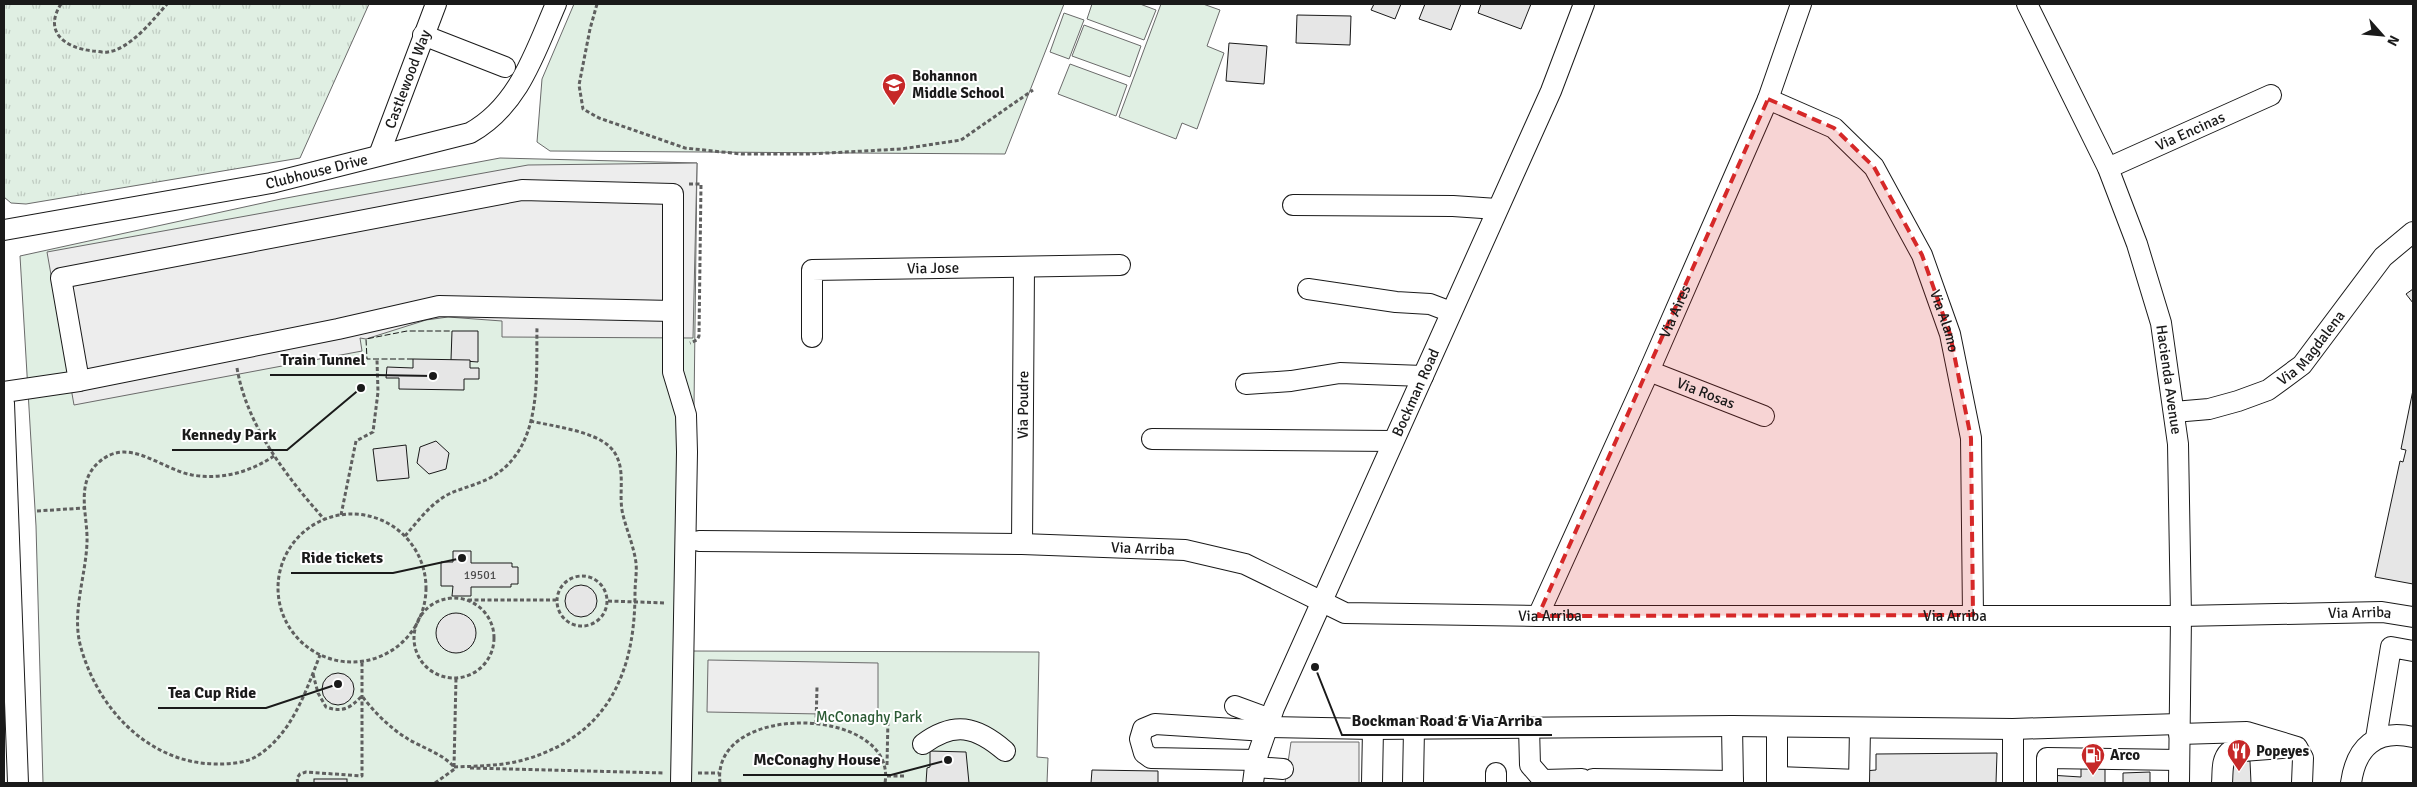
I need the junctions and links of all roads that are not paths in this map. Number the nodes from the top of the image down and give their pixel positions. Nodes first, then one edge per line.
1 (436, 4) edge
2 (556, 4) edge
3 (1584, 4) edge
4 (1801, 4) edge
5 (2027, 4) edge
6 (422, 35) junction
7 (505, 67) dead end
8 (2271, 95) dead end
9 (1768, 99) junction
10 (379, 154) junction
11 (2108, 168) junction
12 (1293, 205) dead end
13 (1497, 209) junction
14 (4, 230) edge
15 (2413, 232) edge
16 (1120, 266) dead end
17 (1024, 268) junction
18 (1308, 289) dead end
19 (673, 312) junction
20 (1451, 312) junction
21 (812, 337) dead end
22 (1649, 371) junction
23 (1423, 376) junction
24 (79, 381) junction
25 (1246, 384) dead end
26 (4, 392) edge
27 (4, 403) edge
28 (2174, 412) junction
29 (1764, 416) dead end
30 (1152, 439) dead end
31 (1393, 441) junction
32 (6, 531) edge
33 (699, 542) dead end
34 (1022, 544) junction
35 (1321, 602) junction
36 (1973, 615) junction
37 (1538, 616) junction
38 (2181, 616) junction
39 (2413, 617) edge
40 (2413, 651) edge
41 (1235, 706) dead end
42 (1267, 726) junction
43 (1732, 726) junction
44 (1529, 727) junction
45 (1777, 728) junction
46 (1860, 728) junction
47 (1414, 729) junction
48 (2013, 729) junction
49 (2179, 729) junction
50 (1373, 730) junction
51 (2413, 737) edge
52 (2376, 738) junction
53 (923, 744) dead end
54 (2296, 747) junction
55 (1005, 751) dead end
56 (2179, 760) junction
57 (1283, 769) dead end
58 (1255, 770) edge
59 (681, 776) edge
60 (1777, 780) edge
61 (1543, 782) edge
62 (1733, 782) edge
63 (1859, 782) edge
64 (18, 783) edge
65 (1372, 783) edge
66 (1413, 783) edge
67 (2012, 783) edge
68 (2047, 783) edge
69 (2180, 783) edge
70 (2222, 783) edge
71 (2302, 783) edge
72 (2351, 783) edge

1 - 6 street, Castlewood Way
2 - 10 street, Clubhouse Drive
3 - 13 street, Bockman Road
4 - 9 street, Via Aires
5 - 11 street, Hacienda Avenue
6 - 7 street
6 - 10 street, Castlewood Way
8 - 11 street, Via Encinas
9 - 22 street, Via Aires
9 - 36 street, Via Alamo
10 - 14 street, Clubhouse Drive
11 - 28 street, Hacienda Avenue
12 - 13 street
13 - 20 street, Bockman Road
15 - 28 street, Via Magdalena
16 - 17 street, Via Jose
17 - 21 street, Via Jose
17 - 34 street, Via Poudre
18 - 20 street
19 - 24 street
19 - 24 street
19 - 59 street
20 - 23 street, Bockman Road
22 - 29 street, Via Rosas
22 - 37 street, Via Aires
23 - 25 street
23 - 31 street, Bockman Road
24 - 26 street
27 - 32 street
28 - 38 street, Hacienda Avenue
30 - 31 street
31 - 35 street, Bockman Road
32 - 64 street
33 - 34 street, Via Arriba
34 - 35 street, Via Arriba
35 - 37 street, Via Arriba
35 - 42 street, Bockman Road
36 - 37 street, Via Arriba
36 - 38 street, Via Arriba
38 - 39 street, Via Arriba
38 - 49 street, Hacienda Avenue
40 - 52 street
41 - 42 street
42 - 50 street
42 - 58 street, Bockman Road
42 - 58 street
43 - 44 street
43 - 45 street
43 - 62 street
44 - 47 street
44 - 61 street
45 - 46 street
45 - 60 street
46 - 48 street
46 - 63 street
47 - 50 street
47 - 66 street
48 - 49 street
48 - 67 street
49 - 54 street
49 - 56 street, Hacienda Avenue
50 - 65 street
51 - 52 street
52 - 72 street
53 - 55 street
54 - 70 street
54 - 71 street
56 - 68 street
56 - 69 street, Hacienda Avenue
57 - 58 street
60 - 63 street
61 - 62 street

